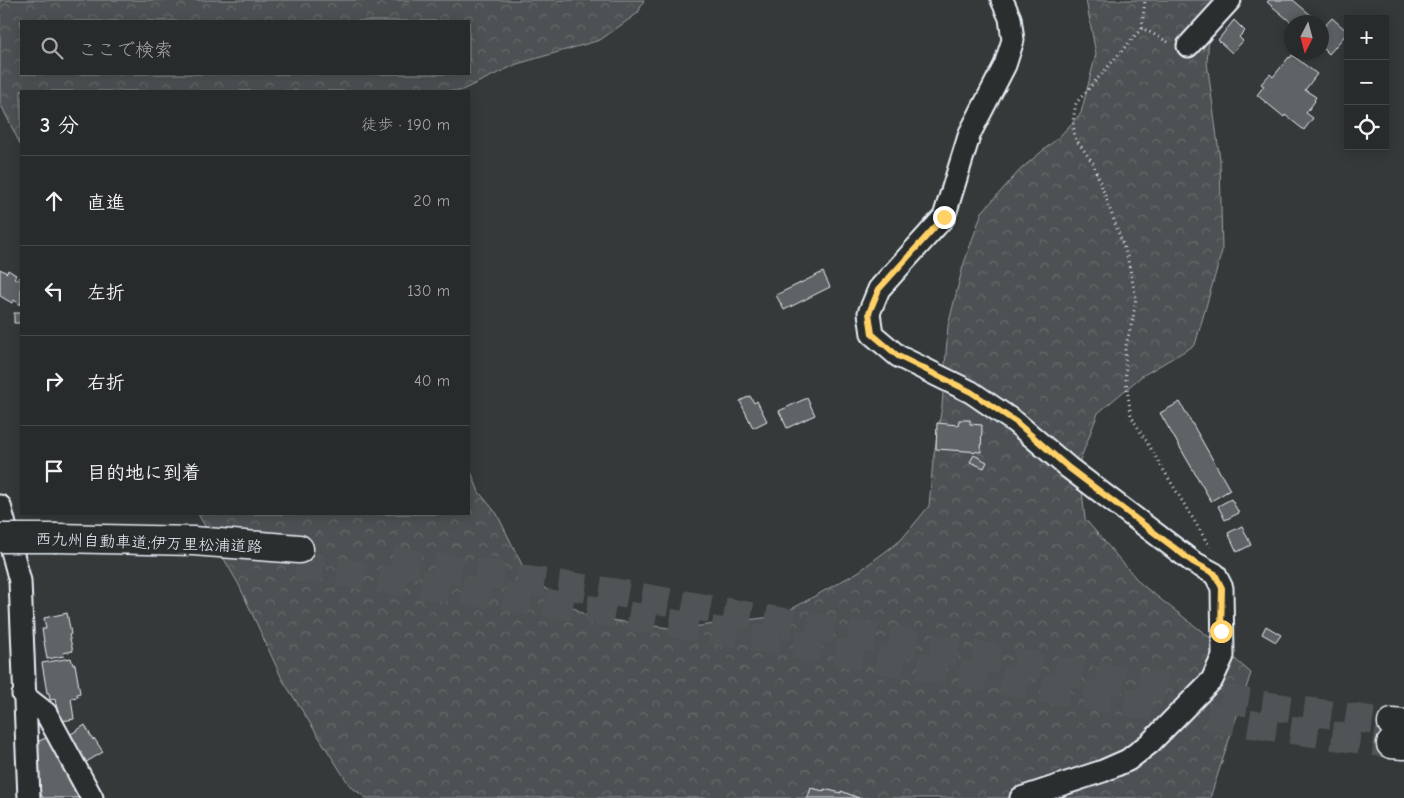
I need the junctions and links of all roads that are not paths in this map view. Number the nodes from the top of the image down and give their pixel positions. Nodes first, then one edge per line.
1 (1002, 0) edge
2 (1230, 0) edge
3 (1188, 46) road end
4 (0, 506) edge
5 (0, 538) edge
6 (56, 545) junction
7 (0, 553) edge
8 (298, 558) tunnel mouth
9 (23, 695) junction
10 (29, 798) edge
11 (92, 798) edge
12 (1021, 798) edge

1 - 12 street
2 - 3 street
4 - 9 street
5 - 6 highway, 西九州自動車道;伊万里松浦道路, bridge
6 - 7 highway, 西九州自動車道;伊万里松浦道路
6 - 8 highway, 西九州自動車道;伊万里松浦道路
9 - 10 street
9 - 11 street

